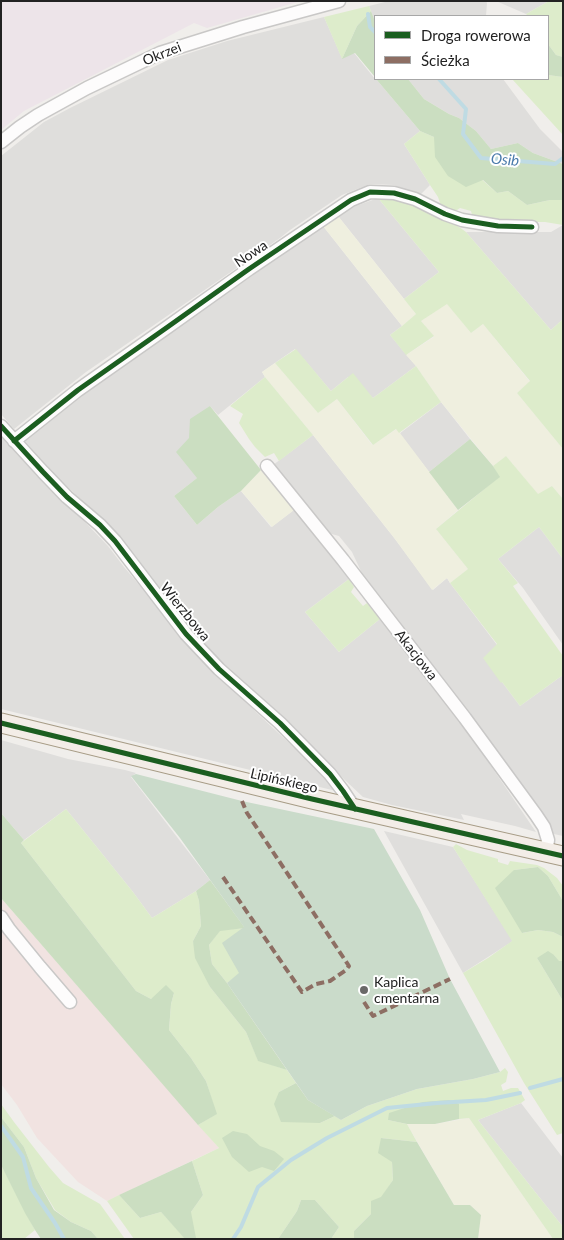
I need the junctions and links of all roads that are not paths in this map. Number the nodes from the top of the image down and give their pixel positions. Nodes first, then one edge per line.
1 (339, 1) edge
2 (1, 142) edge
3 (532, 227) dead end
4 (1, 426) edge
5 (14, 441) junction
6 (266, 466) dead end
7 (1, 724) edge
8 (355, 809) junction
9 (554, 854) edge
10 (1, 917) edge
11 (70, 1002) dead end

1 - 2 street, Okrzei
3 - 5 street, Nowa
4 - 5 street, Wierzbowa
5 - 8 street, Wierzbowa
6 - 9 street, Akacjowa
7 - 8 main road, Lipińskiego
8 - 9 main road, Lipińskiego
10 - 11 street

